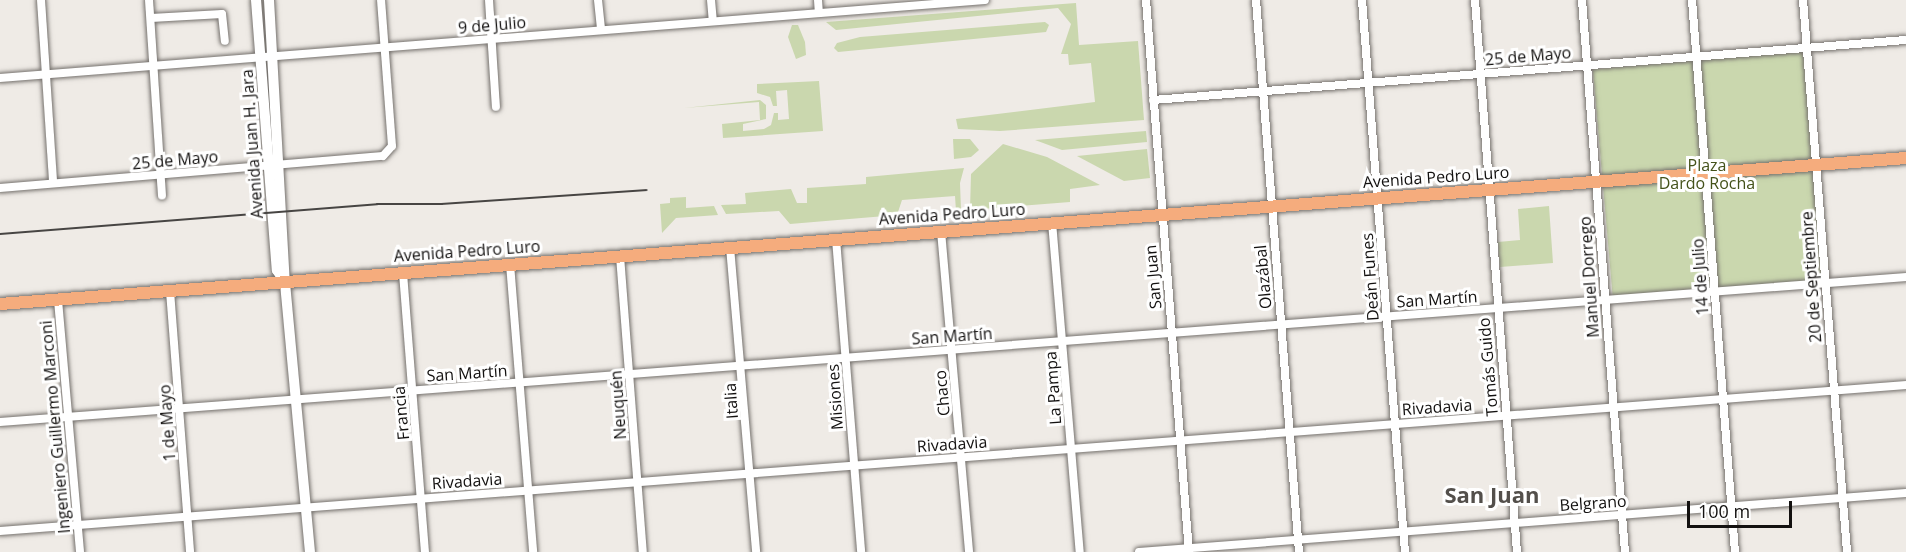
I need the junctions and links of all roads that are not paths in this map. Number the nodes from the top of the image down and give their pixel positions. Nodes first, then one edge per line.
1 (41, 0) edge
2 (149, 0) edge
3 (256, 0) edge
4 (269, 0) edge
5 (381, 0) edge
6 (489, 0) edge
7 (598, 0) edge
8 (711, 0) edge
9 (818, 0) edge
10 (985, 0) edge
11 (1146, 0) edge
12 (1256, 0) edge
13 (1362, 0) edge
14 (1475, 0) edge
15 (1582, 0) edge
16 (1692, 0) edge
17 (1803, 0) edge
18 (928, 2) edge
19 (819, 13) junction
20 (151, 18) junction
21 (713, 21) junction
22 (601, 30) junction
23 (491, 38) junction
24 (1906, 40) edge
25 (225, 41) dead end
26 (385, 47) junction
27 (1807, 47) junction
28 (1697, 56) junction
29 (273, 57) junction
30 (260, 58) junction
31 (1586, 65) junction
32 (154, 66) junction
33 (46, 74) junction
34 (1480, 74) junction
35 (0, 78) edge
36 (1369, 83) junction
37 (1263, 92) junction
38 (1153, 100) junction
39 (496, 107) dead end
40 (1906, 158) edge
41 (1816, 165) junction
42 (274, 166) junction
43 (1706, 173) junction
44 (161, 175) junction
45 (1595, 182) junction
46 (53, 183) junction
47 (0, 188) edge
48 (1487, 190) junction
49 (162, 196) dead end
50 (1378, 198) junction
51 (1270, 206) junction
52 (1161, 214) junction
53 (1052, 222) junction
54 (941, 231) junction
55 (836, 239) junction
56 (730, 247) junction
57 (620, 256) junction
58 (510, 264) junction
59 (403, 273) junction
60 (1906, 277) edge
61 (285, 283) junction
62 (1825, 283) junction
63 (170, 291) junction
64 (1715, 292) junction
65 (58, 300) junction
66 (1604, 300) junction
67 (0, 304) edge
68 (1497, 308) junction
69 (1386, 317) junction
70 (1280, 325) junction
71 (1171, 333) junction
72 (1063, 341) junction
73 (952, 350) junction
74 (846, 358) junction
75 (741, 366) junction
76 (629, 375) junction
77 (519, 383) junction
78 (1906, 385) edge
79 (1833, 390) junction
80 (413, 391) junction
81 (1723, 399) junction
82 (297, 400) junction
83 (1613, 407) junction
84 (179, 409) junction
85 (1506, 415) junction
86 (68, 417) junction
87 (0, 422) edge
88 (1395, 424) junction
89 (1289, 432) junction
90 (1180, 440) junction
91 (1071, 448) junction
92 (961, 457) junction
93 (854, 465) junction
94 (750, 473) junction
95 (637, 482) junction
96 (528, 490) junction
97 (1906, 493) edge
98 (1842, 497) junction
99 (421, 498) junction
100 (1731, 506) junction
101 (306, 507) junction
102 (1621, 514) junction
103 (188, 515) junction
104 (1515, 523) junction
105 (77, 524) junction
106 (0, 531) edge
107 (1403, 531) junction
108 (1298, 540) junction
109 (1188, 550) edge
110 (80, 552) edge
111 (190, 552) edge
112 (310, 552) edge
113 (425, 552) edge
114 (533, 552) edge
115 (643, 552) edge
116 (756, 552) edge
117 (861, 552) edge
118 (969, 552) edge
119 (1080, 552) edge
120 (1139, 552) edge
121 (1299, 552) edge
122 (1405, 552) edge
123 (1517, 552) edge
124 (1624, 552) edge
125 (1735, 552) edge
126 (1846, 552) edge

1 - 33 street
2 - 20 street
3 - 30 main road, Avenida Juan H. Jara
4 - 29 main road, Avenida Juan H. Jara
5 - 26 street
6 - 23 street
7 - 22 street
8 - 21 street
9 - 19 street
10 - 18 street, 9 de Julio
11 - 38 street, San Juan
12 - 37 street, Olazábal
13 - 36 street, Deán Funes
14 - 34 street, Tomás Guido
15 - 31 street, Manuel Dorrego
16 - 28 street, 14 de Julio
17 - 27 street, 20 de Septiembre
18 - 19 street, 9 de Julio
19 - 21 street, 9 de Julio
20 - 25 street
20 - 32 street
21 - 22 street, 9 de Julio
22 - 23 street, 9 de Julio
23 - 26 street, 9 de Julio
23 - 39 street
24 - 27 street, 25 de Mayo
26 - 29 street, 9 de Julio
26 - 42 street, 25 de Mayo
27 - 28 street, 25 de Mayo
27 - 41 street, 20 de Septiembre
28 - 31 street, 25 de Mayo
28 - 43 street, 14 de Julio
29 - 30 street, 9 de Julio
29 - 42 main road, Avenida Juan H. Jara
30 - 32 street, 9 de Julio
30 - 42 main road, Avenida Juan H. Jara
31 - 34 street, 25 de Mayo
31 - 45 street, Manuel Dorrego
32 - 33 street, 9 de Julio
32 - 44 street
33 - 35 street, 9 de Julio
33 - 46 street
34 - 36 street, 25 de Mayo
34 - 48 street, Tomás Guido
36 - 37 street, 25 de Mayo
36 - 50 street, Deán Funes
37 - 38 street, 25 de Mayo
37 - 51 street, Olazábal
38 - 52 street, San Juan
40 - 41 main road, Avenida Pedro Luro
41 - 43 main road, Avenida Pedro Luro
41 - 62 street, 20 de Septiembre
42 - 44 street, 25 de Mayo
42 - 61 main road, Avenida Juan H. Jara
43 - 45 main road, Avenida Pedro Luro
43 - 64 street, 14 de Julio
44 - 46 street, 25 de Mayo
44 - 49 street
45 - 48 main road, Avenida Pedro Luro
45 - 66 street, Manuel Dorrego
46 - 47 street, 25 de Mayo
48 - 50 main road, Avenida Pedro Luro
48 - 68 street, Tomás Guido
50 - 51 main road, Avenida Pedro Luro
50 - 69 street, Deán Funes
51 - 52 main road, Avenida Pedro Luro
51 - 70 street, Olazábal
52 - 53 main road, Avenida Pedro Luro
52 - 71 street, San Juan
53 - 54 main road, Avenida Pedro Luro
53 - 72 street, La Pampa
54 - 55 main road, Avenida Pedro Luro
54 - 73 street, Chaco
55 - 56 main road, Avenida Pedro Luro
55 - 74 street, Misiones
56 - 57 main road, Avenida Pedro Luro
56 - 75 street, Italia
57 - 58 main road, Avenida Pedro Luro
57 - 76 street, Neuquén
58 - 59 main road, Avenida Pedro Luro
58 - 77 street
59 - 61 main road, Avenida Pedro Luro
59 - 80 street, Francia
60 - 62 street, San Martín
61 - 63 main road, Avenida Pedro Luro
61 - 82 main road, Avenida Juan H. Jara
62 - 64 street, San Martín
62 - 79 street, 20 de Septiembre
63 - 65 main road, Avenida Pedro Luro
63 - 84 street, 1 de Mayo
64 - 66 street, San Martín
64 - 81 street, 14 de Julio
65 - 67 main road, Avenida Pedro Luro
65 - 86 street, Ingeniero Guillermo Marconi
66 - 68 street, San Martín
66 - 83 street, Manuel Dorrego
68 - 69 street, San Martín
68 - 85 street, Tomás Guido
69 - 70 street, San Martín
69 - 88 street, Deán Funes
70 - 71 street, San Martín
70 - 89 street, Olazábal
71 - 72 street, San Martín
71 - 90 street, San Juan
72 - 73 street, San Martín
72 - 91 street, La Pampa
73 - 74 street, San Martín
73 - 92 street, Chaco
74 - 75 street, San Martín
74 - 93 street, Misiones
75 - 76 street, San Martín
75 - 94 street, Italia
76 - 77 street, San Martín
76 - 95 street, Neuquén
77 - 80 street, San Martín
77 - 96 street
78 - 79 street, Rivadavia
79 - 81 street, Rivadavia
79 - 98 street, 20 de Septiembre
80 - 82 street, San Martín
80 - 99 street, Francia
81 - 83 street, Rivadavia
81 - 100 street, 14 de Julio
82 - 84 street, San Martín
82 - 101 main road, Avenida Juan H. Jara
83 - 85 street, Rivadavia
83 - 102 street, Manuel Dorrego
84 - 86 street, San Martín
84 - 103 street, 1 de Mayo
85 - 88 street, Rivadavia
85 - 104 street, Tomás Guido
86 - 87 street, San Martín
86 - 105 street, Ingeniero Guillermo Marconi
88 - 89 street, Rivadavia
88 - 107 street, Deán Funes
89 - 90 street, Rivadavia
89 - 108 street, Olazábal
90 - 91 street, Rivadavia
90 - 109 street, San Juan
91 - 92 street, Rivadavia
91 - 119 street, La Pampa
92 - 93 street, Rivadavia
92 - 118 street, Chaco
93 - 94 street, Rivadavia
93 - 117 street, Misiones
94 - 95 street, Rivadavia
94 - 116 street, Italia
95 - 96 street, Rivadavia
95 - 115 street, Neuquén
96 - 99 street, Rivadavia
96 - 114 street
97 - 98 street, Belgrano
98 - 100 street, Belgrano
98 - 126 street, 20 de Septiembre
99 - 101 street, Rivadavia
99 - 113 street, Francia
100 - 102 street, Belgrano
100 - 125 street, 14 de Julio
101 - 103 street, Rivadavia
101 - 112 main road, Avenida Juan H. Jara
102 - 104 street, Belgrano
102 - 124 street, Manuel Dorrego
103 - 105 street, Rivadavia
103 - 111 street, 1 de Mayo
104 - 107 street, Belgrano
104 - 123 street, Tomás Guido
105 - 106 street, Rivadavia
105 - 110 street, Ingeniero Guillermo Marconi
107 - 108 street, Belgrano
107 - 122 street, Deán Funes
108 - 109 street, Belgrano
108 - 121 street, Olazábal
109 - 120 street, Belgrano

